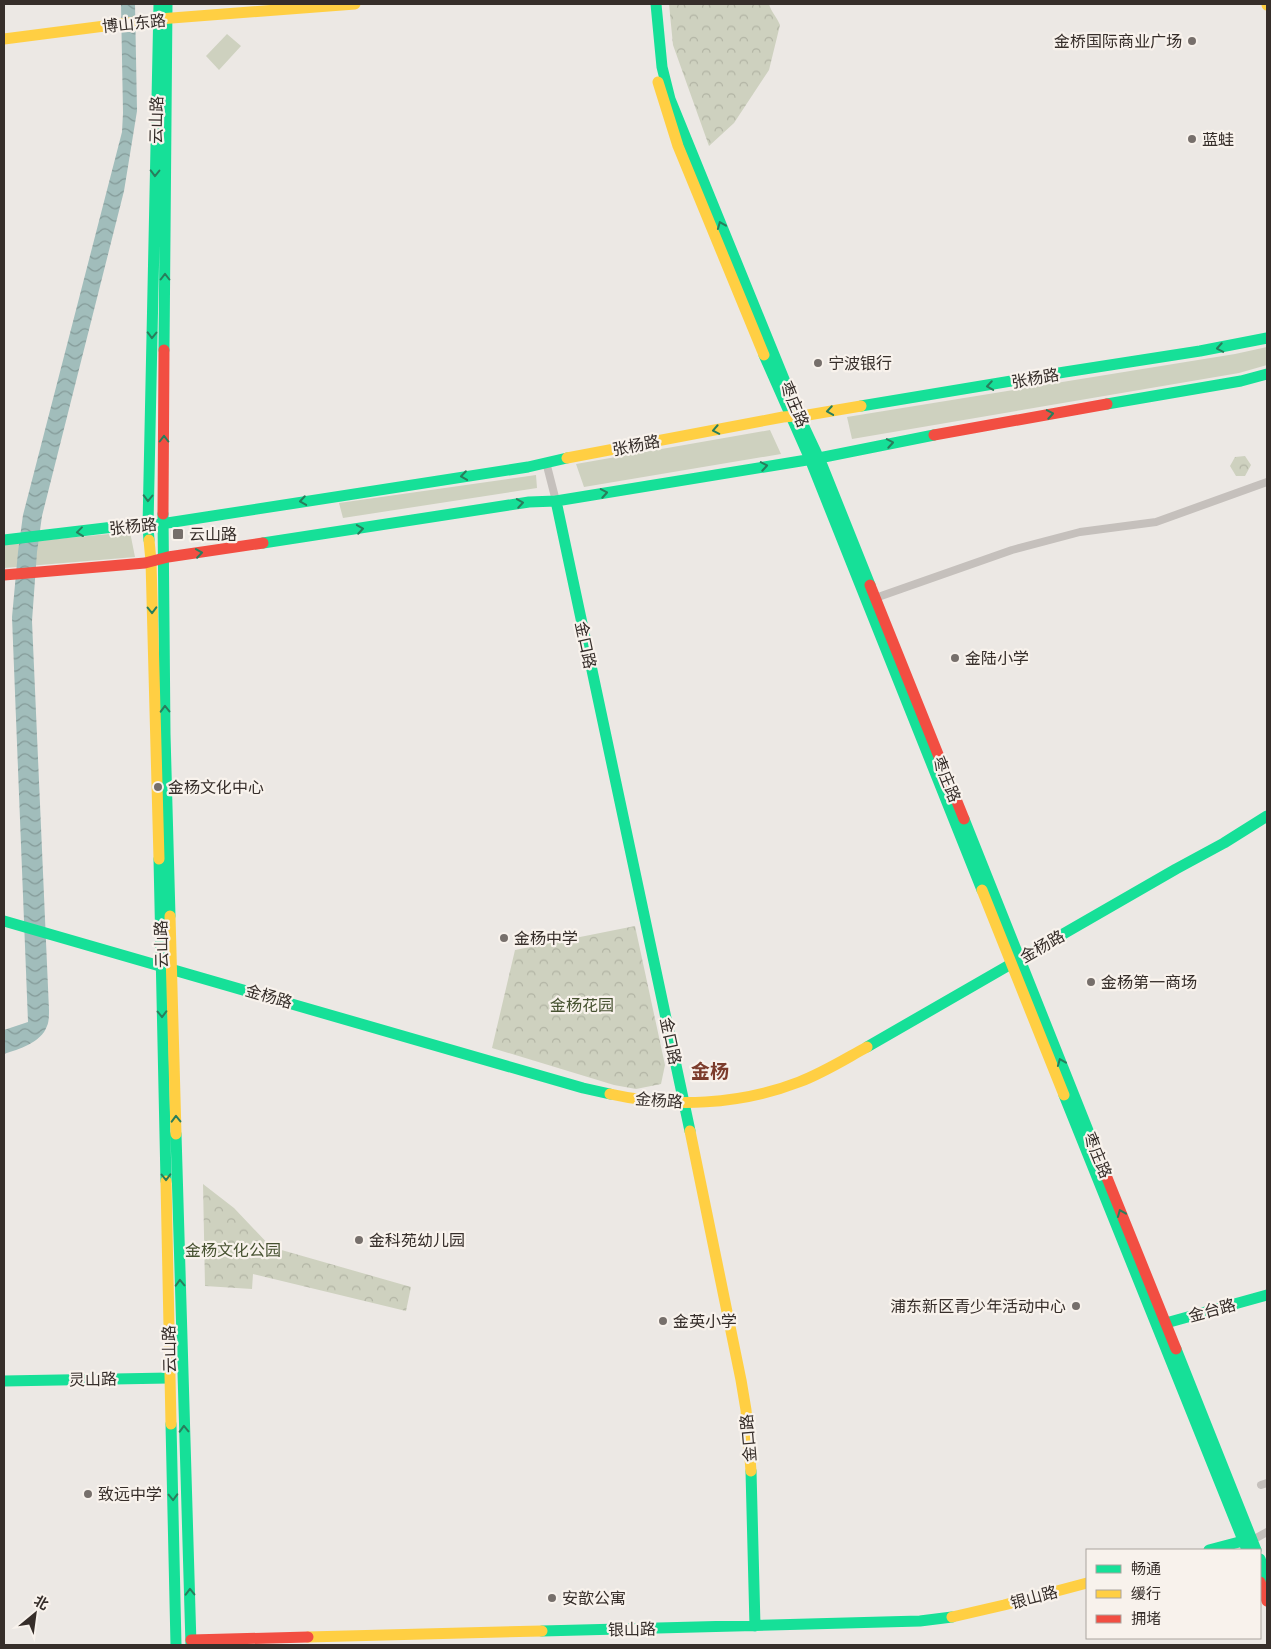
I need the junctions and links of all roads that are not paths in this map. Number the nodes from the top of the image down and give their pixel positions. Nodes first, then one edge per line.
1 (159, 4) edge
2 (167, 4) edge
3 (355, 4) edge
4 (648, 4) edge
5 (656, 4) edge
6 (162, 19) junction
7 (4, 39) edge
8 (1267, 338) edge
9 (1267, 374) edge
10 (794, 416) junction
11 (814, 458) junction
12 (546, 462) junction
13 (1267, 482) edge
14 (556, 501) junction
15 (163, 523) junction
16 (148, 526) junction
17 (8, 540) edge
18 (163, 559) junction
19 (151, 561) junction
20 (6, 575) edge
21 (881, 596) dead end
22 (1267, 816) edge
23 (4, 921) edge
24 (1016, 961) junction
25 (166, 967) junction
26 (684, 1102) junction
27 (1267, 1295) edge
28 (1161, 1324) junction
29 (182, 1377) junction
30 (170, 1378) junction
31 (4, 1381) edge
32 (1267, 1532) edge
33 (1250, 1542) edge
34 (1214, 1549) edge
35 (1261, 1562) edge
36 (1267, 1578) edge
37 (1086, 1582) edge
38 (1261, 1585) edge
39 (1267, 1601) edge
40 (755, 1626) junction
41 (175, 1642) edge
42 (191, 1643) edge

1 - 6 street, 云山路
2 - 6 street, 云山路
3 - 6 street, 博山东路
4 - 10 street, 枣庄路
10 -> 5 street, 枣庄路
6 - 7 street, 博山东路
15 -> 6 street, 云山路
6 -> 16 street, 云山路
8 -> 10 street, 张杨路
11 -> 9 street
10 - 11 street, 枣庄路
10 -> 12 street, 张杨路
14 -> 11 street
11 - 24 street, 枣庄路
12 - 14 street, 金口路
12 -> 15 street, 张杨路
13 - 21 street
18 -> 14 street
14 - 26 street, 金口路
15 - 16 street, 张杨路
15 - 18 street, 云山路
16 -> 17 street, 张杨路
16 - 19 street, 云山路
18 - 19 street
25 -> 18 street, 云山路
19 - 20 street
19 -> 25 street, 云山路
22 - 24 street, 金杨路
23 - 25 street, 金杨路
24 - 26 street, 金杨路
24 - 28 street, 枣庄路
25 - 26 street, 金杨路
29 -> 25 street, 云山路
25 -> 30 street, 云山路
26 - 40 street, 金口路
27 - 28 street, 金台路
28 - 33 street, 枣庄路
29 - 30 street, 灵山路
42 -> 29 street, 云山路
30 - 31 street, 灵山路
30 -> 41 street, 云山路
32 - 33 street
33 - 34 street
35 - 36 street
37 - 40 street, 银山路
38 - 39 street
40 - 42 street, 银山路
41 - 42 street, 银山路

